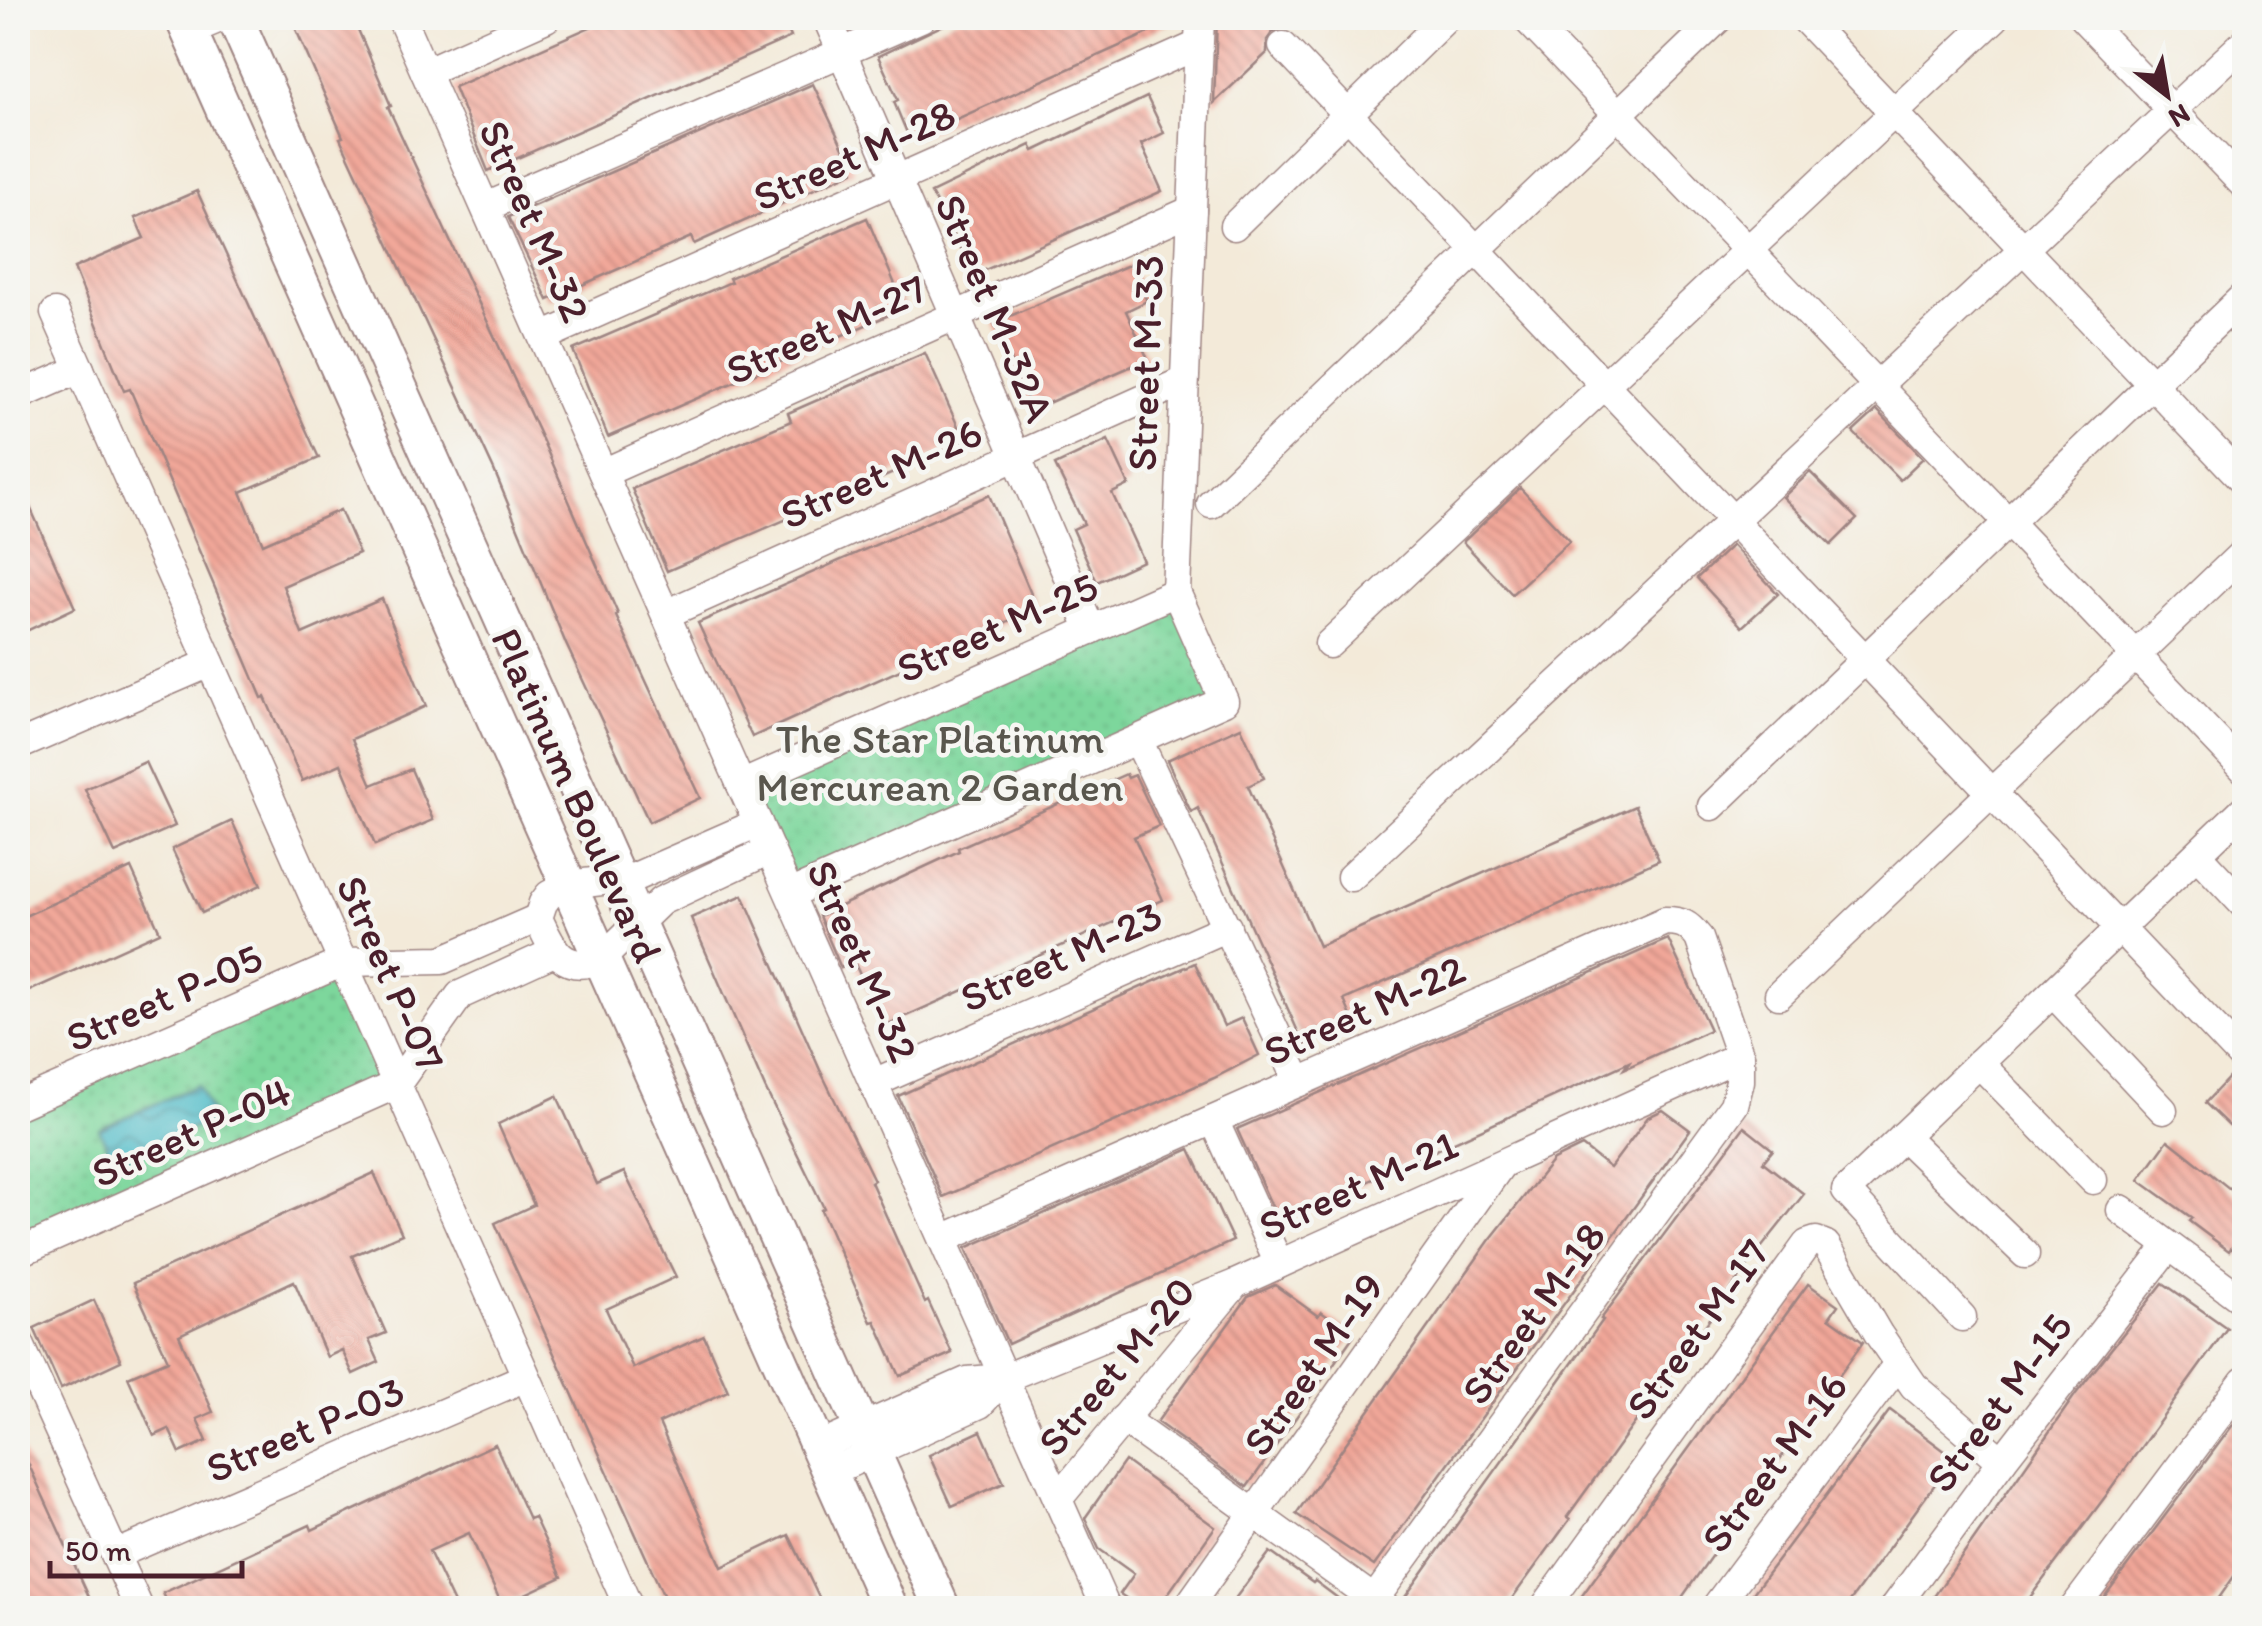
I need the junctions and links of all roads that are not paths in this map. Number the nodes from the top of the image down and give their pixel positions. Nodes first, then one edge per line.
1 (235, 18) edge
2 (401, 18) edge
3 (546, 18) edge
4 (827, 18) edge
5 (921, 18) edge
6 (1446, 18) edge
7 (1526, 18) edge
8 (1719, 18) edge
9 (1804, 18) edge
10 (1995, 18) edge
11 (2083, 18) edge
12 (197, 22) edge
13 (1199, 31) edge
14 (2244, 43) edge
15 (1283, 46) dead end
16 (842, 52) junction
17 (425, 72) junction
18 (2172, 110) junction
19 (1347, 113) junction
20 (1618, 114) junction
21 (1894, 114) junction
22 (897, 180) junction
23 (2244, 185) edge
24 (486, 207) junction
25 (1192, 210) junction
26 (1234, 226) dead end
27 (1476, 249) junction
28 (1748, 249) junction
29 (2023, 252) junction
30 (2244, 296) edge
31 (55, 313) dead end
32 (955, 315) junction
33 (543, 337) junction
34 (80, 369) junction
35 (1184, 381) junction
36 (1604, 384) junction
37 (1878, 386) junction
38 (2152, 386) junction
39 (18, 396) edge
40 (1016, 457) junction
41 (603, 472) junction
42 (2244, 480) edge
43 (1211, 504) dead end
44 (1733, 520) junction
45 (2008, 522) junction
46 (2244, 552) edge
47 (1176, 592) junction
48 (666, 614) junction
49 (1090, 630) junction
50 (1329, 644) dead end
51 (2135, 655) junction
52 (1865, 659) junction
53 (210, 664) junction
54 (1138, 740) junction
55 (18, 746) edge
56 (2244, 770) edge
57 (741, 785) junction
58 (1992, 792) junction
59 (1712, 806) dead end
60 (2244, 809) edge
61 (758, 822) junction
62 (770, 850) junction
63 (2197, 855) junction
64 (1351, 877) dead end
65 (618, 879) junction
66 (568, 884) junction
67 (790, 894) junction
68 (2244, 905) edge
69 (538, 918) junction
70 (637, 922) junction
71 (1226, 927) junction
72 (2120, 928) junction
73 (554, 952) junction
74 (601, 959) junction
75 (442, 960) junction
76 (342, 962) junction
77 (2053, 993) junction
78 (1779, 995) dead end
79 (460, 996) junction
80 (1740, 1056) junction
81 (2242, 1057) edge
82 (1979, 1064) junction
83 (1299, 1082) junction
84 (874, 1083) junction
85 (397, 1084) junction
86 (18, 1105) edge
87 (2163, 1110) dead end
88 (1214, 1120) junction
89 (1903, 1136) junction
90 (1501, 1164) junction
91 (2093, 1180) dead end
92 (2121, 1210) dead end
93 (942, 1238) junction
94 (2170, 1246) junction
95 (18, 1253) edge
96 (2026, 1254) dead end
97 (1279, 1264) junction
98 (1235, 1284) junction
99 (2244, 1301) edge
100 (1962, 1318) dead end
101 (18, 1340) edge
102 (1898, 1364) junction
103 (526, 1377) junction
104 (1004, 1378) junction
105 (2244, 1381) edge
106 (1124, 1419) junction
107 (867, 1440) junction
108 (824, 1460) junction
109 (2002, 1461) junction
110 (1058, 1499) junction
111 (1256, 1515) junction
112 (114, 1555) junction
113 (1376, 1606) edge
114 (138, 1608) edge
115 (629, 1608) edge
116 (890, 1608) edge
117 (942, 1608) edge
118 (1106, 1608) edge
119 (1187, 1608) edge
120 (1544, 1608) edge
121 (1715, 1608) edge
122 (1894, 1608) edge
123 (2074, 1608) edge

1 - 65 street, Platinum Boulevard
2 - 17 street, Street M-32
3 - 17 street
4 - 16 street, Street M-32A
5 - 16 street
6 - 19 street
7 - 20 street
8 - 20 street
9 - 21 street
10 - 21 street
11 - 18 street
12 - 66 street, Platinum Boulevard
13 - 22 street, Street M-28
13 - 25 street, Street M-33
14 - 18 street
15 - 19 street
16 - 22 street, Street M-32A
16 - 24 street
17 - 24 street, Street M-32
18 - 23 street
18 - 29 street
19 - 26 street
19 - 27 street
20 - 27 street
20 - 28 street
21 - 28 street
21 - 29 street
22 - 32 street, Street M-32A
22 - 33 street, Street M-28
24 - 33 street, Street M-32
25 - 32 street, Street M-27
25 - 35 street, Street M-33
27 - 36 street
27 - 43 street
28 - 36 street
28 - 37 street
29 - 37 street
29 - 38 street
30 - 38 street
31 - 34 street, Street P-07
32 - 40 street, Street M-32A
32 - 41 street, Street M-27
33 - 41 street, Street M-32
34 - 39 street
34 - 53 street, Street P-07
35 - 40 street, Street M-26
35 - 47 street, Street M-33
36 - 44 street
36 - 50 street
37 - 44 street
37 - 45 street
38 - 42 street
38 - 45 street
40 - 48 street, Street M-26
40 - 49 street, Street M-32A
41 - 48 street, Street M-32
44 - 52 street
44 - 64 street
45 - 51 street
45 - 52 street
46 - 51 street
47 - 49 street, Street M-25
47 - 54 street, Street M-33
48 - 57 street, Street M-32
49 - 57 street, Street M-25
51 - 56 street
51 - 58 street
52 - 58 street
52 - 59 street
53 - 55 street
53 - 76 street, Street P-07
54 - 67 street
54 - 71 street
57 - 61 street, Street M-32
58 - 72 street
58 - 78 street
60 - 63 street
61 - 62 street, Street M-32
61 - 65 street
62 - 67 street, Street M-32
62 - 70 street
63 - 68 street
63 - 72 street
65 - 66 street
65 - 70 street, Platinum Boulevard
66 - 69 street
66 - 74 street, Platinum Boulevard
67 - 84 street, Street M-32
69 - 73 street
69 - 75 street
70 - 74 street
70 - 107 street, Platinum Boulevard
71 - 83 street
71 - 84 street, Street M-23
72 - 77 street
72 - 81 street
73 - 74 street
73 - 79 street
74 - 108 street, Platinum Boulevard
75 - 76 street
75 - 79 street
76 - 85 street, Street P-07
76 - 86 street, Street P-05
77 - 82 street
77 - 87 street
79 - 85 street
80 - 83 street, Street M-22
80 - 90 street, Street M-21
80 - 113 street, Street M-18
82 - 89 street
82 - 91 street
83 - 88 street, Street M-22
84 - 93 street, Street M-32
85 - 95 street, Street P-04
85 - 103 street, Street P-07
88 - 93 street, Street M-22
88 - 97 street
89 - 96 street
89 - 100 street
90 - 97 street, Street M-21
90 - 111 street, Street M-19
92 - 94 street
93 - 104 street, Street M-32
94 - 99 street
94 - 109 street, Street M-15
97 - 98 street, Street M-21
98 - 104 street, Street M-21
98 - 106 street, Street M-20
101 - 112 street
102 - 109 street, Street M-17
102 - 120 street, Street M-17
102 - 121 street, Street M-16
103 - 112 street, Street P-03
103 - 115 street, Street P-07
104 - 107 street, Street M-21
104 - 110 street, Street M-32
105 - 123 street
106 - 110 street, Street M-20
106 - 111 street
107 - 108 street, Street M-21
107 - 117 street, Platinum Boulevard
108 - 116 street, Platinum Boulevard
109 - 122 street, Street M-15
110 - 118 street, Street M-32
111 - 113 street
111 - 119 street, Street M-19
112 - 114 street

